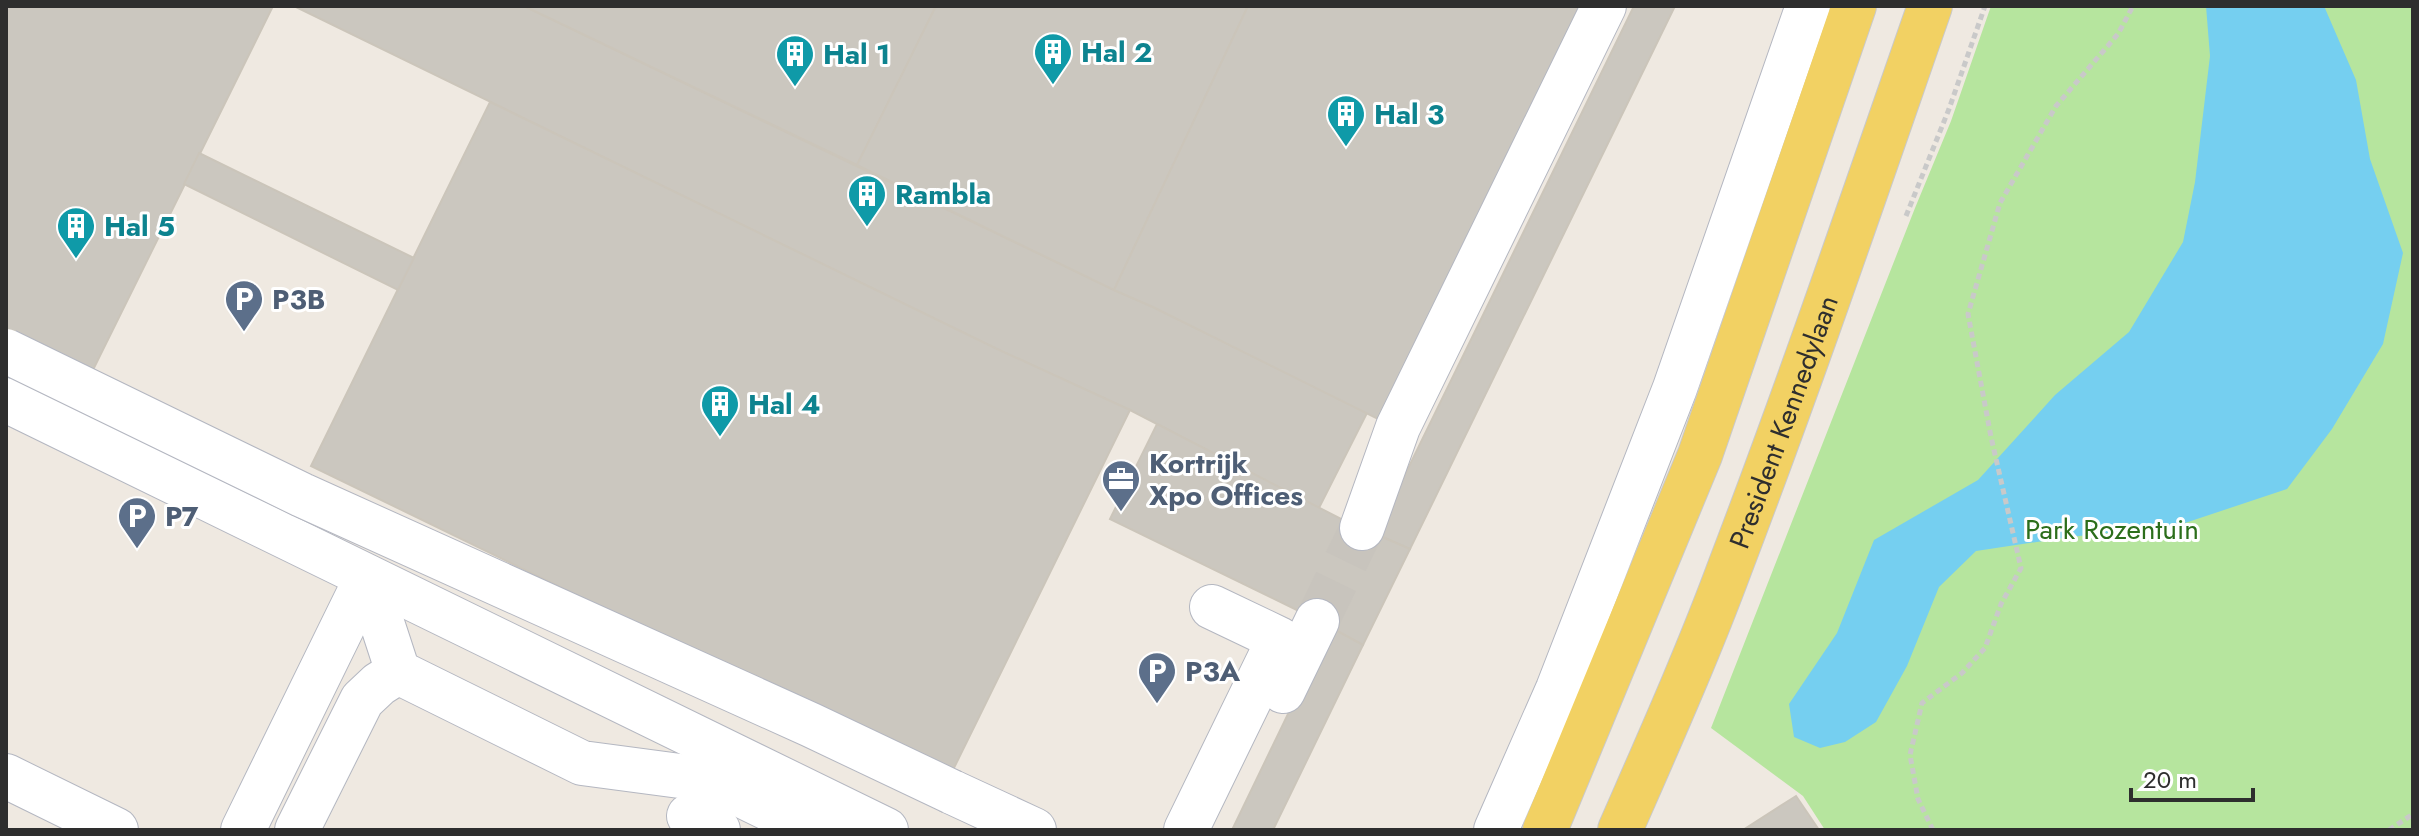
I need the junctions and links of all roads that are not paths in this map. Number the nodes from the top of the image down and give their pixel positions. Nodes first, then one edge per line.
1 (1604, 6) edge
2 (1808, 6) edge
3 (1854, 6) edge
4 (1930, 6) edge
5 (6, 351) edge
6 (6, 400) edge
7 (1362, 528) tunnel mouth
8 (367, 577) junction
9 (1212, 607) dead end
10 (1317, 621) tunnel mouth
11 (646, 627) dead end
12 (398, 672) junction
13 (614, 697) junction
14 (6, 776) edge
15 (116, 830) edge
16 (243, 830) edge
17 (297, 830) edge
18 (813, 830) edge
19 (886, 830) edge
20 (1034, 830) edge
21 (1186, 830) edge
22 (1216, 830) edge
23 (1496, 830) edge
24 (1545, 830) edge
25 (1620, 830) edge

1 - 7 lane
2 - 23 lane
3 - 24 main road
4 - 25 main road, President Kennedylaan
5 - 20 lane, bridge
6 - 8 lane
8 - 12 lane
8 - 13 lane
8 - 16 lane
9 - 21 lane
10 - 22 lane
11 - 13 lane
12 - 17 lane
12 - 18 lane
13 - 19 lane
14 - 15 lane

